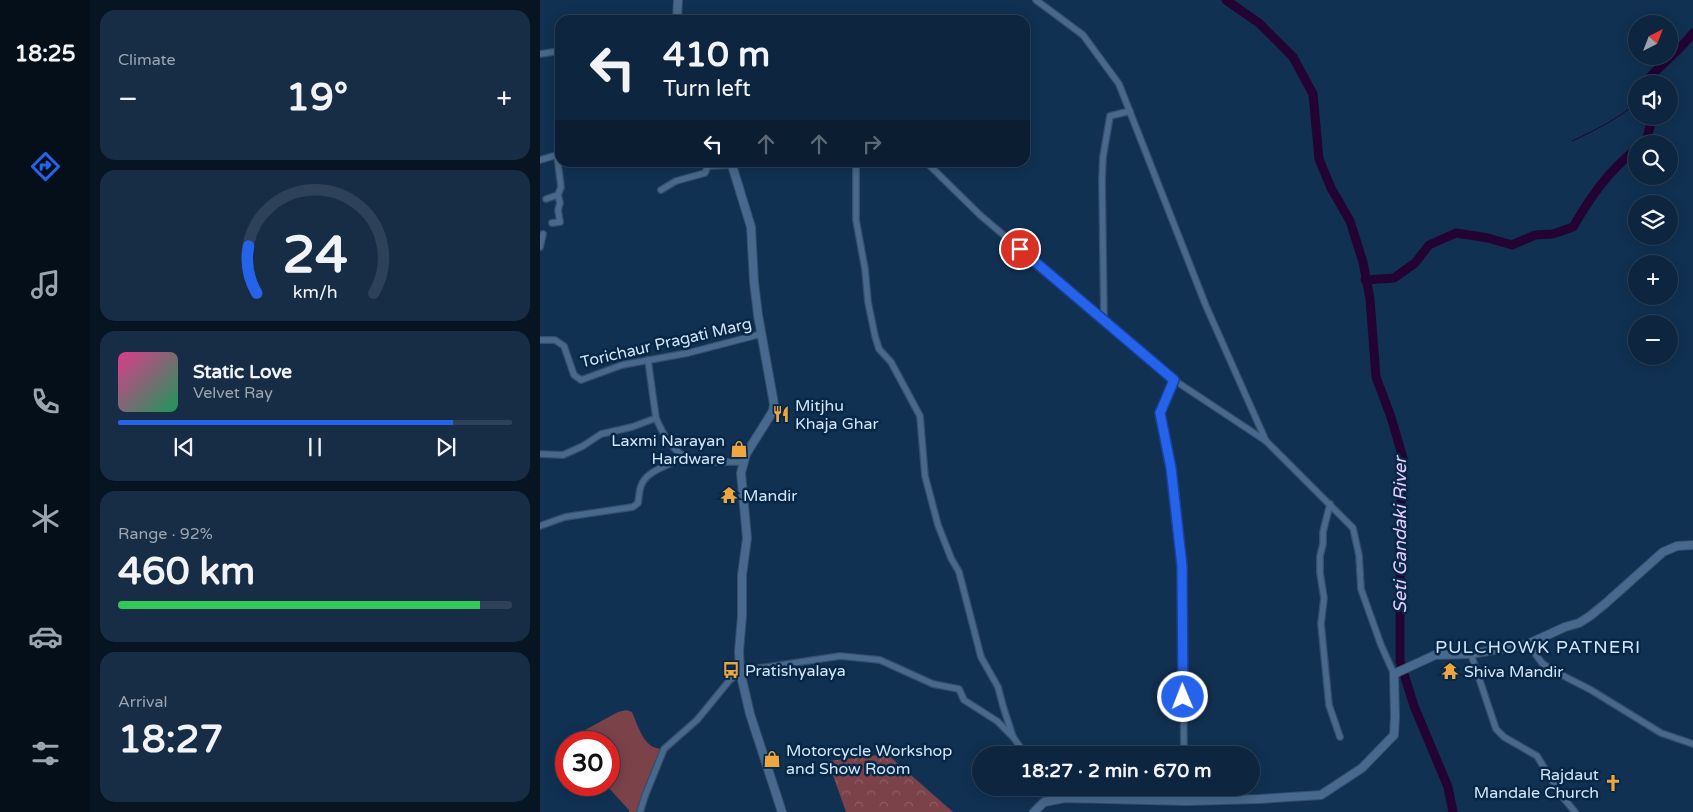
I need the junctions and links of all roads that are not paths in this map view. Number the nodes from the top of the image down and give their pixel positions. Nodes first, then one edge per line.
1 (678, 0) edge
2 (1036, 0) edge
3 (677, 15) edge
4 (555, 52) edge
5 (550, 53) junction
6 (540, 54) edge
7 (555, 54) edge
8 (1130, 111) junction
9 (555, 155) edge
10 (540, 160) edge
11 (559, 167) edge
12 (707, 167) edge
13 (732, 167) edge
14 (856, 167) edge
15 (931, 167) edge
16 (660, 190) dead end
17 (558, 195) junction
18 (546, 199) dead end
19 (552, 223) dead end
20 (543, 234) dead end
21 (540, 247) edge
22 (1104, 319) junction
23 (761, 334) junction
24 (540, 340) edge
25 (648, 360) junction
26 (1174, 380) junction
27 (656, 418) junction
28 (1266, 441) junction
29 (540, 454) edge
30 (684, 457) junction
31 (743, 462) junction
32 (1330, 504) junction
33 (540, 526) edge
34 (1693, 545) edge
35 (1528, 644) junction
36 (1471, 654) junction
37 (740, 671) junction
38 (1394, 674) junction
39 (1013, 737) junction
40 (1340, 737) dead end
41 (1693, 744) edge
42 (1020, 746) edge
43 (1184, 746) edge
44 (1062, 796) edge
45 (1187, 796) edge
46 (1065, 798) junction
47 (1187, 801) junction
48 (640, 812) edge
49 (782, 812) edge
50 (1034, 812) edge
51 (1575, 812) edge

1 - 3 main road
2 - 8 street
4 - 5 street
5 - 6 street
5 - 7 street
8 - 22 street
8 - 28 street
9 - 10 street
11 - 17 street
12 - 16 street
13 - 23 main road
14 - 39 street
15 - 22 street
17 - 18 street
17 - 19 street
20 - 21 street
22 - 26 street
23 - 25 street, Torichaur Pragati Marg
23 - 31 main road
24 - 25 street, Torichaur Pragati Marg
25 - 27 street
26 - 28 street
26 - 43 street
27 - 29 street
27 - 30 street
28 - 32 street
30 - 31 street
30 - 33 street
31 - 37 main road
32 - 38 street
32 - 40 street
34 - 35 main road
35 - 36 main road
35 - 41 street
36 - 38 main road
36 - 51 street
37 - 39 street
37 - 48 street
37 - 49 main road
38 - 47 main road
39 - 42 street
44 - 46 street
45 - 47 street
46 - 47 main road
46 - 50 main road

